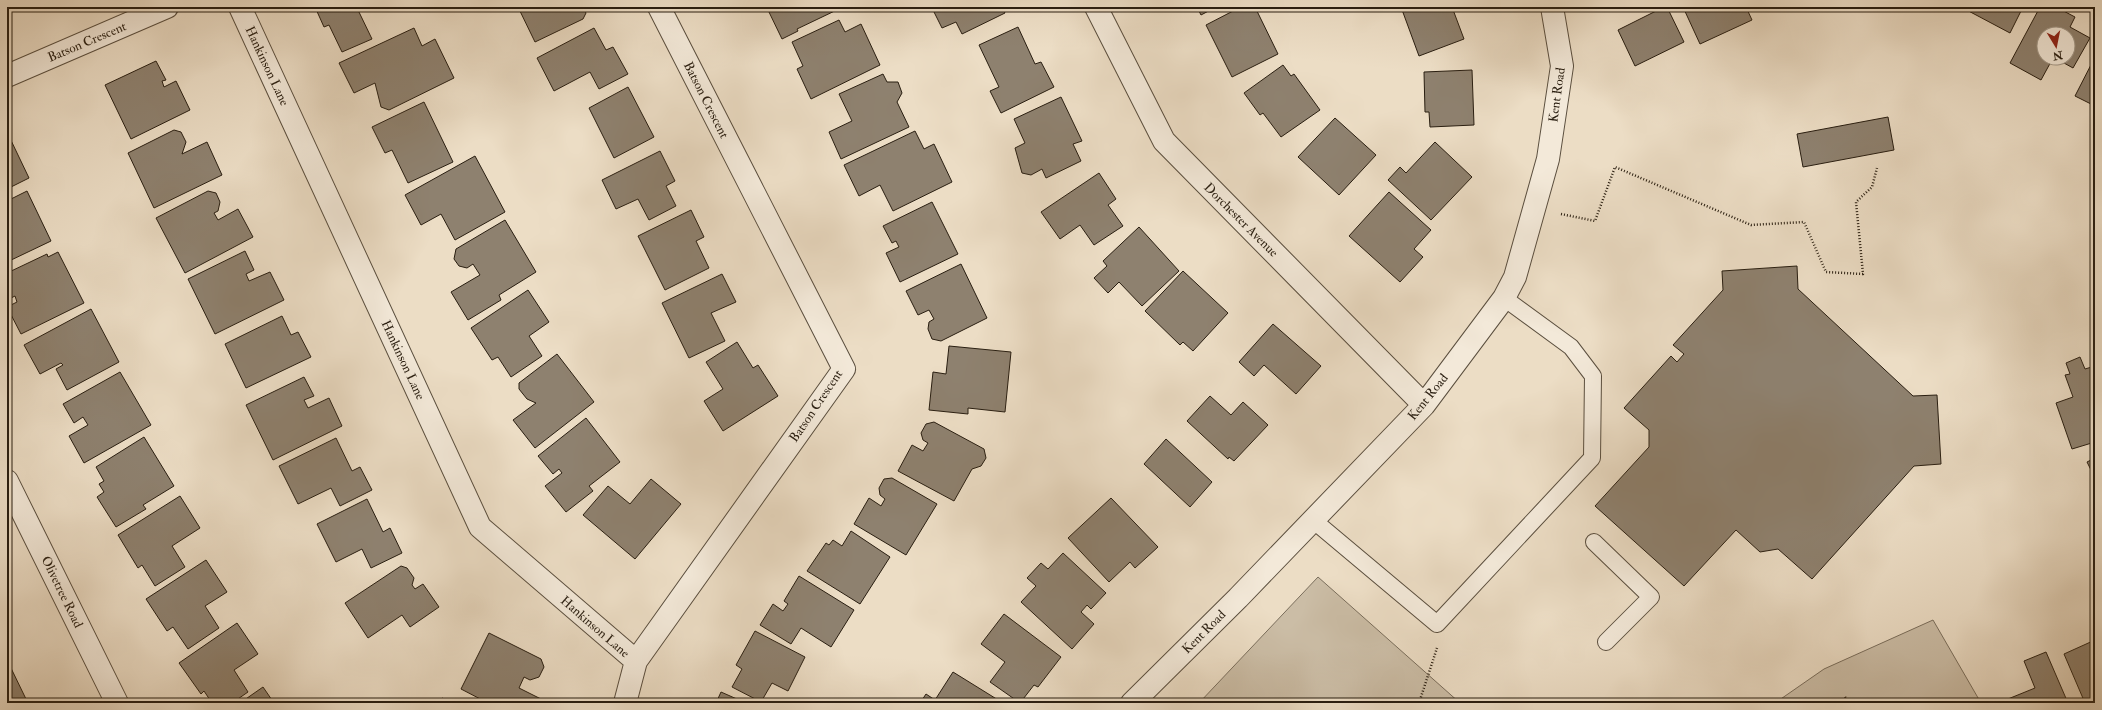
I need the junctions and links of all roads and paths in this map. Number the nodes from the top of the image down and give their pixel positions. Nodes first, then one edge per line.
1 (167, 7) edge
2 (240, 7) edge
3 (659, 7) edge
4 (1096, 7) edge
5 (1552, 7) edge
6 (7, 76) edge
7 (1876, 168) dead end
8 (1535, 208) junction
9 (1504, 298) junction
10 (1424, 405) junction
11 (7, 481) edge
12 (1313, 520) junction
13 (1594, 542) dead end
14 (1606, 642) dead end
15 (1438, 646) dead end
16 (636, 661) junction
17 (1845, 697) dead end
18 (117, 703) edge
19 (625, 703) edge
20 (1132, 703) edge
21 (1419, 703) edge
22 (1849, 703) edge

1 - 6 street, Batson Crescent
2 - 16 street, Hankinson Lane
3 - 16 street, Batson Crescent
4 - 10 street, Dorchester Avenue
5 - 8 street, Kent Road
7 - 8 path
8 - 9 street, Kent Road
9 - 10 street, Kent Road
9 - 12 lane
10 - 12 street, Kent Road
11 - 18 street, Olivetree Road
12 - 20 street, Kent Road
13 - 14 lane
15 - 21 path
16 - 19 street, Batson Crescent
17 - 22 path

